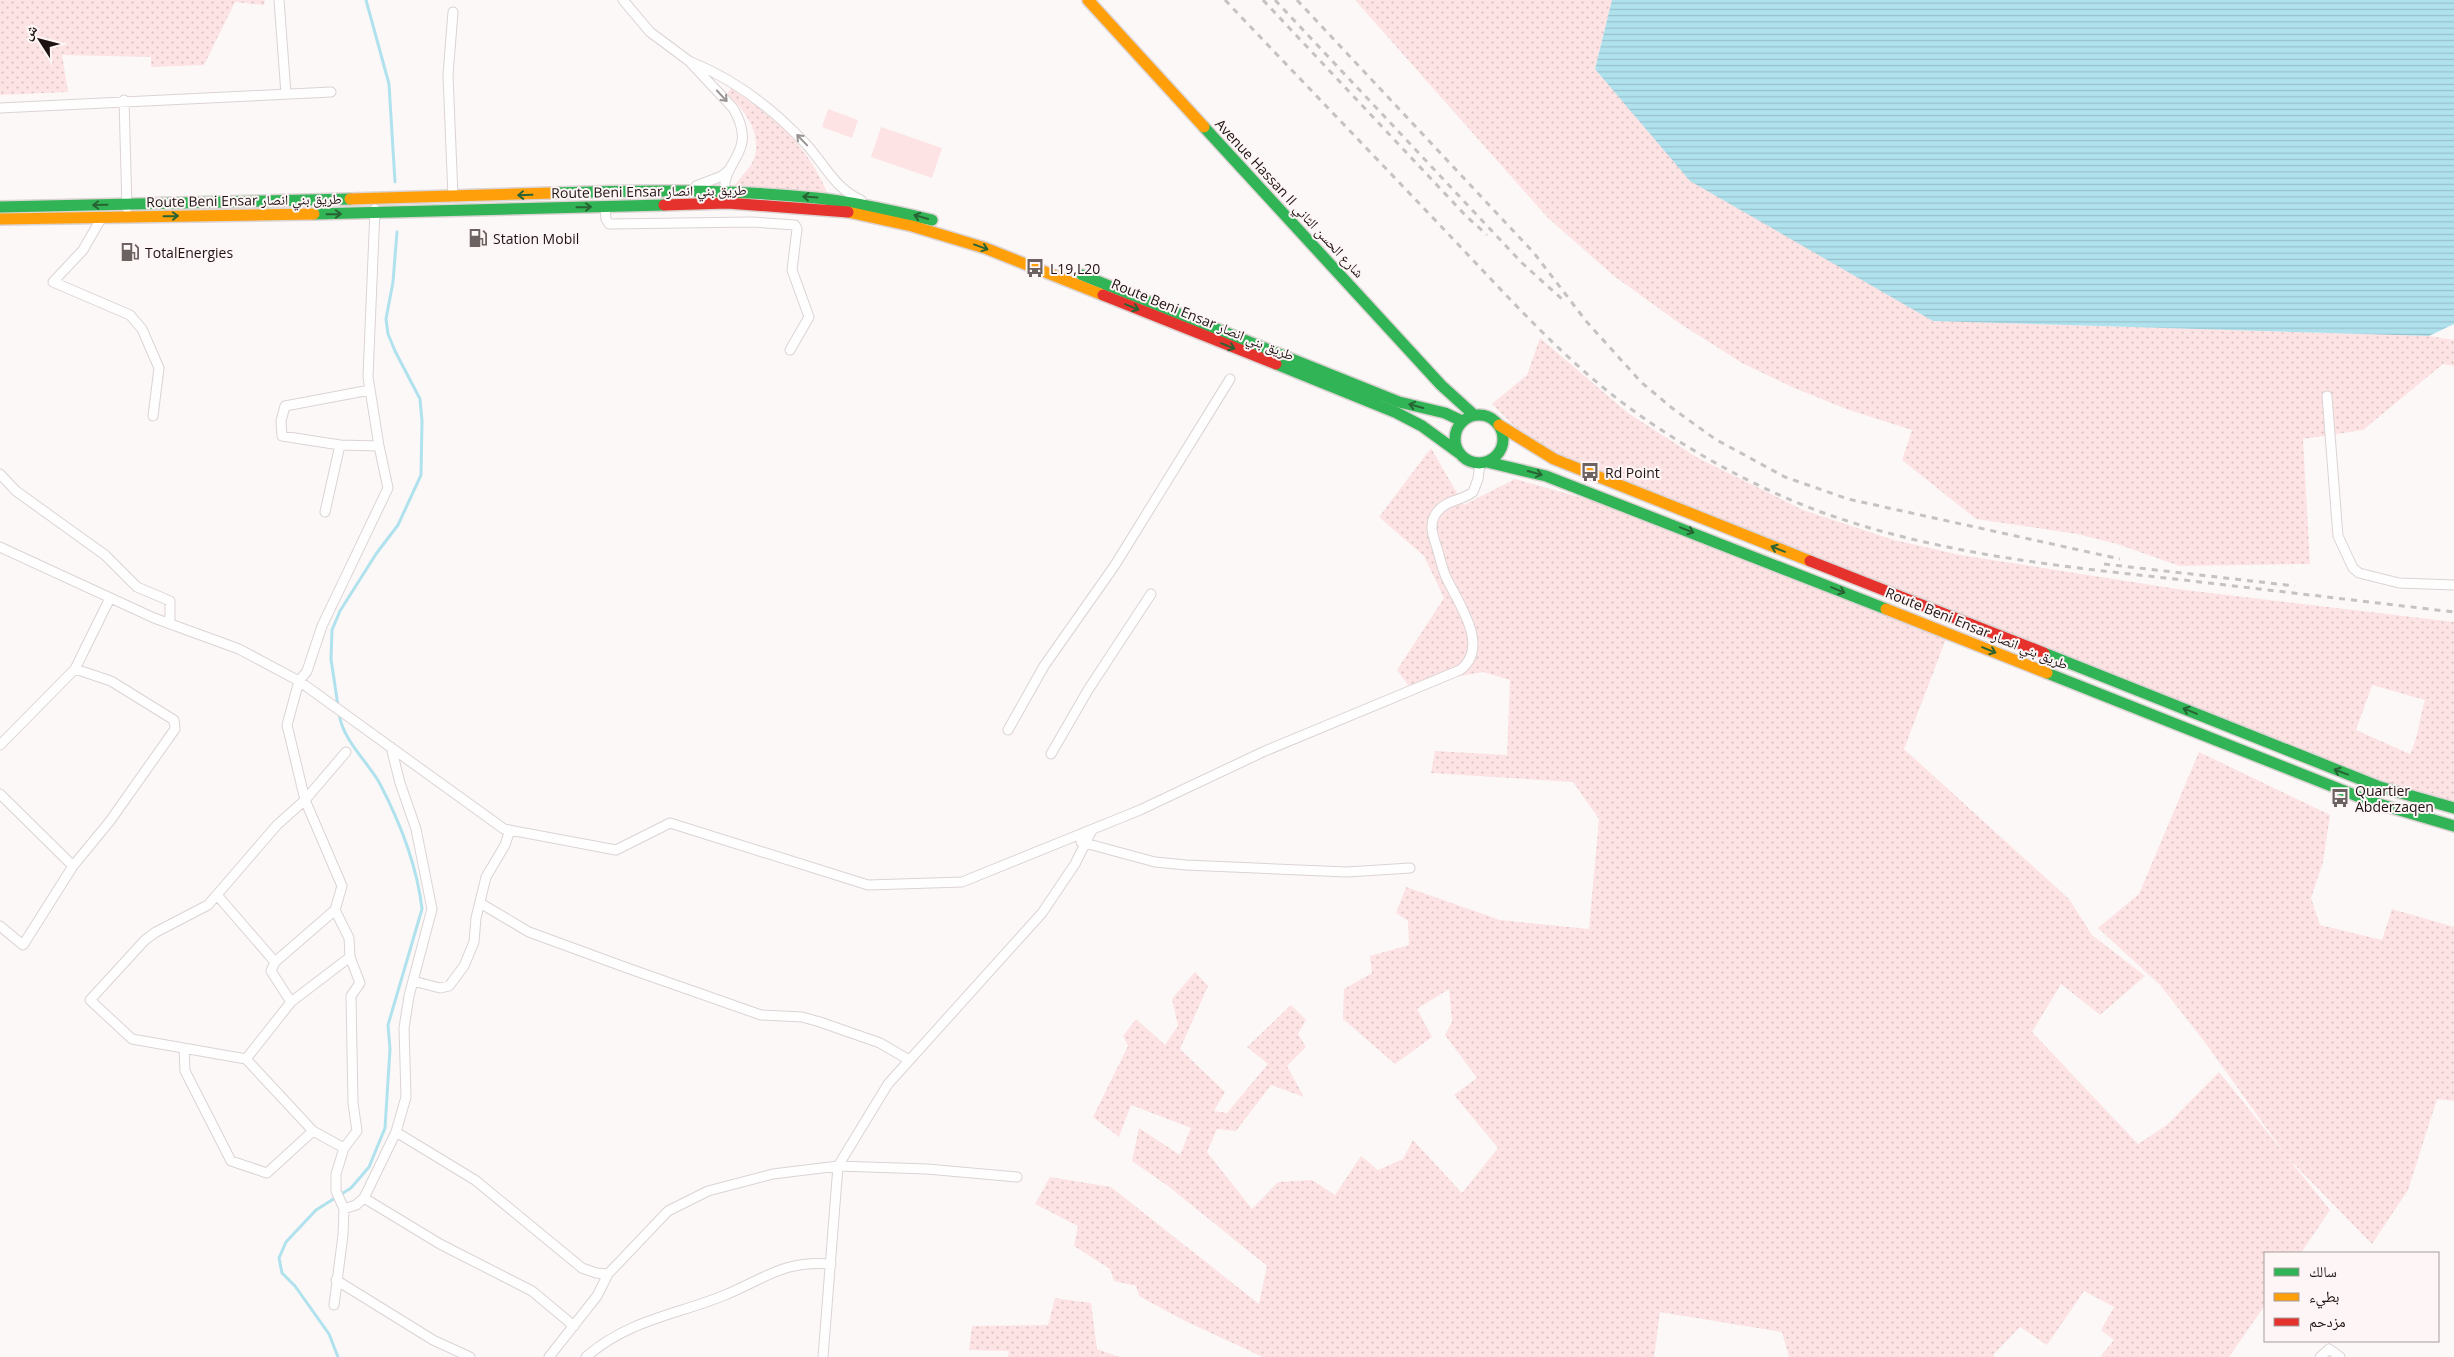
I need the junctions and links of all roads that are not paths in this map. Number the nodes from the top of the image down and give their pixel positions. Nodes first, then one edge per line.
1 (279, 0) edge
2 (623, 0) edge
3 (1088, 0) edge
4 (453, 12) dead end
5 (689, 61) junction
6 (331, 92) dead end
7 (286, 94) junction
8 (124, 100) junction
9 (0, 108) edge
10 (731, 168) junction
11 (832, 180) junction
12 (685, 190) junction
13 (452, 197) junction
14 (726, 197) junction
15 (834, 198) junction
16 (376, 199) junction
17 (127, 204) junction
18 (752, 204) junction
19 (875, 206) junction
20 (0, 207) edge
21 (605, 207) junction
22 (837, 210) junction
23 (375, 213) junction
24 (102, 216) junction
25 (127, 216) junction
26 (0, 219) edge
27 (752, 222) junction
28 (790, 350) dead end
29 (1230, 379) dead end
30 (370, 390) junction
31 (2327, 396) dead end
32 (153, 416) dead end
33 (1467, 418) junction
34 (1500, 425) junction
35 (340, 445) junction
36 (379, 446) junction
37 (1459, 452) junction
38 (1484, 462) junction
39 (0, 474) edge
40 (325, 512) dead end
41 (0, 547) edge
42 (2454, 585) edge
43 (1151, 594) dead end
44 (110, 598) junction
45 (170, 624) junction
46 (75, 669) junction
47 (299, 682) junction
48 (1008, 730) dead end
49 (0, 745) edge
50 (392, 747) junction
51 (346, 752) dead end
52 (1051, 754) dead end
53 (0, 794) edge
54 (305, 800) junction
55 (2454, 808) edge
56 (2454, 826) edge
57 (510, 830) junction
58 (1092, 830) junction
59 (1073, 837) junction
60 (1085, 845) junction
61 (73, 866) junction
62 (1410, 868) dead end
63 (217, 895) junction
64 (480, 904) junction
65 (335, 910) junction
66 (0, 926) edge
67 (350, 957) junction
68 (275, 962) junction
69 (413, 981) junction
70 (292, 1002) junction
71 (184, 1048) junction
72 (246, 1059) junction
73 (909, 1060) junction
74 (313, 1132) junction
75 (396, 1132) junction
76 (344, 1148) junction
77 (838, 1166) junction
78 (1016, 1177) dead end
79 (364, 1198) junction
80 (343, 1206) junction
81 (831, 1264) junction
82 (608, 1274) junction
83 (336, 1280) junction
84 (334, 1305) dead end
85 (574, 1326) junction
86 (470, 1357) edge
87 (549, 1357) edge
88 (586, 1357) edge
89 (823, 1357) edge
90 (2320, 1357) edge
91 (2340, 1357) edge

1 - 7 street
2 - 5 street
3 - 33 main road, Avenue Hassan II شارع الحسن الثاني
4 - 13 street
5 -> 10 street
11 -> 5 street
6 - 7 street
7 - 8 street
8 - 9 street
8 - 17 street
10 - 12 street
10 - 14 street
11 - 15 street
11 - 19 street
12 -> 13 main road, Route Beni Ensar طريق بني انصار
12 - 14 main road, Route Beni Ensar طريق بني انصار
13 - 16 main road, Route Beni Ensar طريق بني انصار
15 -> 14 main road, Route Beni Ensar طريق بني انصار
14 - 18 main road, Route Beni Ensar طريق بني انصار
14 - 21 main road, Route Beni Ensar طريق بني انصار
15 - 19 main road, Route Beni Ensar طريق بني انصار
15 - 22 street
16 - 17 main road, Route Beni Ensar طريق بني انصار
16 - 23 street
17 -> 20 main road, Route Beni Ensar طريق بني انصار
17 - 25 street
18 - 22 main road, Route Beni Ensar طريق بني انصار
18 - 27 street
33 -> 19 main road, Route Beni Ensar طريق بني انصار
23 -> 21 main road, Route Beni Ensar طريق بني انصار
21 - 27 street
22 -> 37 main road, Route Beni Ensar طريق بني انصار
25 -> 23 main road, Route Beni Ensar طريق بني انصار
23 - 30 street
24 - 25 main road, Route Beni Ensar طريق بني انصار
24 - 26 main road, Route Beni Ensar طريق بني انصار
24 - 32 street
27 - 28 street
29 - 48 street
30 - 35 street
30 - 36 street
31 - 42 street
33 - 34 main road
33 - 37 main road
34 - 38 main road
55 -> 34 main road, Route Beni Ensar طريق بني انصار
35 - 36 street
35 - 40 street
36 - 47 street
37 - 38 main road
38 -> 56 main road, Route Beni Ensar طريق بني انصار
38 - 58 street
39 - 45 street
41 - 44 street
43 - 52 street
44 - 45 street
44 - 46 street
45 - 47 street
46 - 49 street
46 - 61 street
47 - 50 street
47 - 54 street
50 - 57 street
50 - 69 street
51 - 54 street
53 - 61 street
54 - 63 street
54 - 65 street
57 - 59 street
57 - 64 street
58 - 59 street
58 - 60 street
59 - 60 street
60 - 62 street
60 - 73 street
61 - 66 street
63 - 68 street
63 - 71 street
64 - 69 street
64 - 73 street
65 - 67 street
65 - 68 street
67 - 70 street
67 - 76 street
68 - 70 street
69 - 75 street
70 - 72 street
71 - 72 street
71 - 74 street
72 - 74 street
73 - 77 street
74 - 76 street
75 - 79 street
75 - 82 street
76 - 80 street
77 - 78 street
77 - 81 street
77 - 82 street
79 - 80 street
79 - 85 street
80 - 83 street
81 - 88 street
81 - 89 street
82 - 85 street
83 - 84 street
83 - 86 street
85 - 87 street
90 - 91 street

